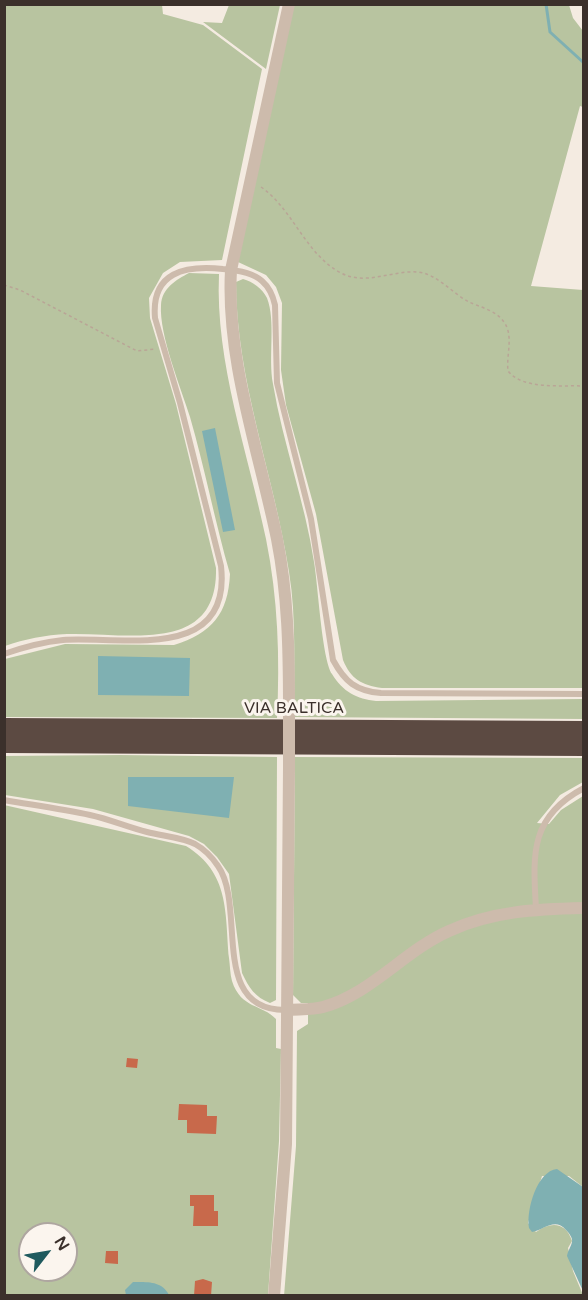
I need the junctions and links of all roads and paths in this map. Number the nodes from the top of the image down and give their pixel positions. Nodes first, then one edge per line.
1 (289, 4) edge
2 (249, 181) junction
3 (231, 270) junction
4 (4, 285) edge
5 (162, 348) junction
6 (584, 386) edge
7 (4, 654) edge
8 (584, 694) edge
9 (4, 727) edge
10 (584, 730) edge
11 (4, 744) edge
12 (584, 747) edge
13 (584, 788) edge
14 (4, 800) edge
15 (584, 908) edge
16 (536, 909) junction
17 (287, 1010) junction
18 (274, 1296) edge

1 - 2 street
2 - 3 street
2 - 6 path
3 - 5 lane
3 - 8 lane
3 - 17 street, bridge
4 - 5 path
5 - 7 lane
9 - 10 highway, VIA BALTICA
11 - 12 highway
13 - 16 lane
14 - 17 lane
15 - 16 street
16 - 17 street
17 - 18 street

